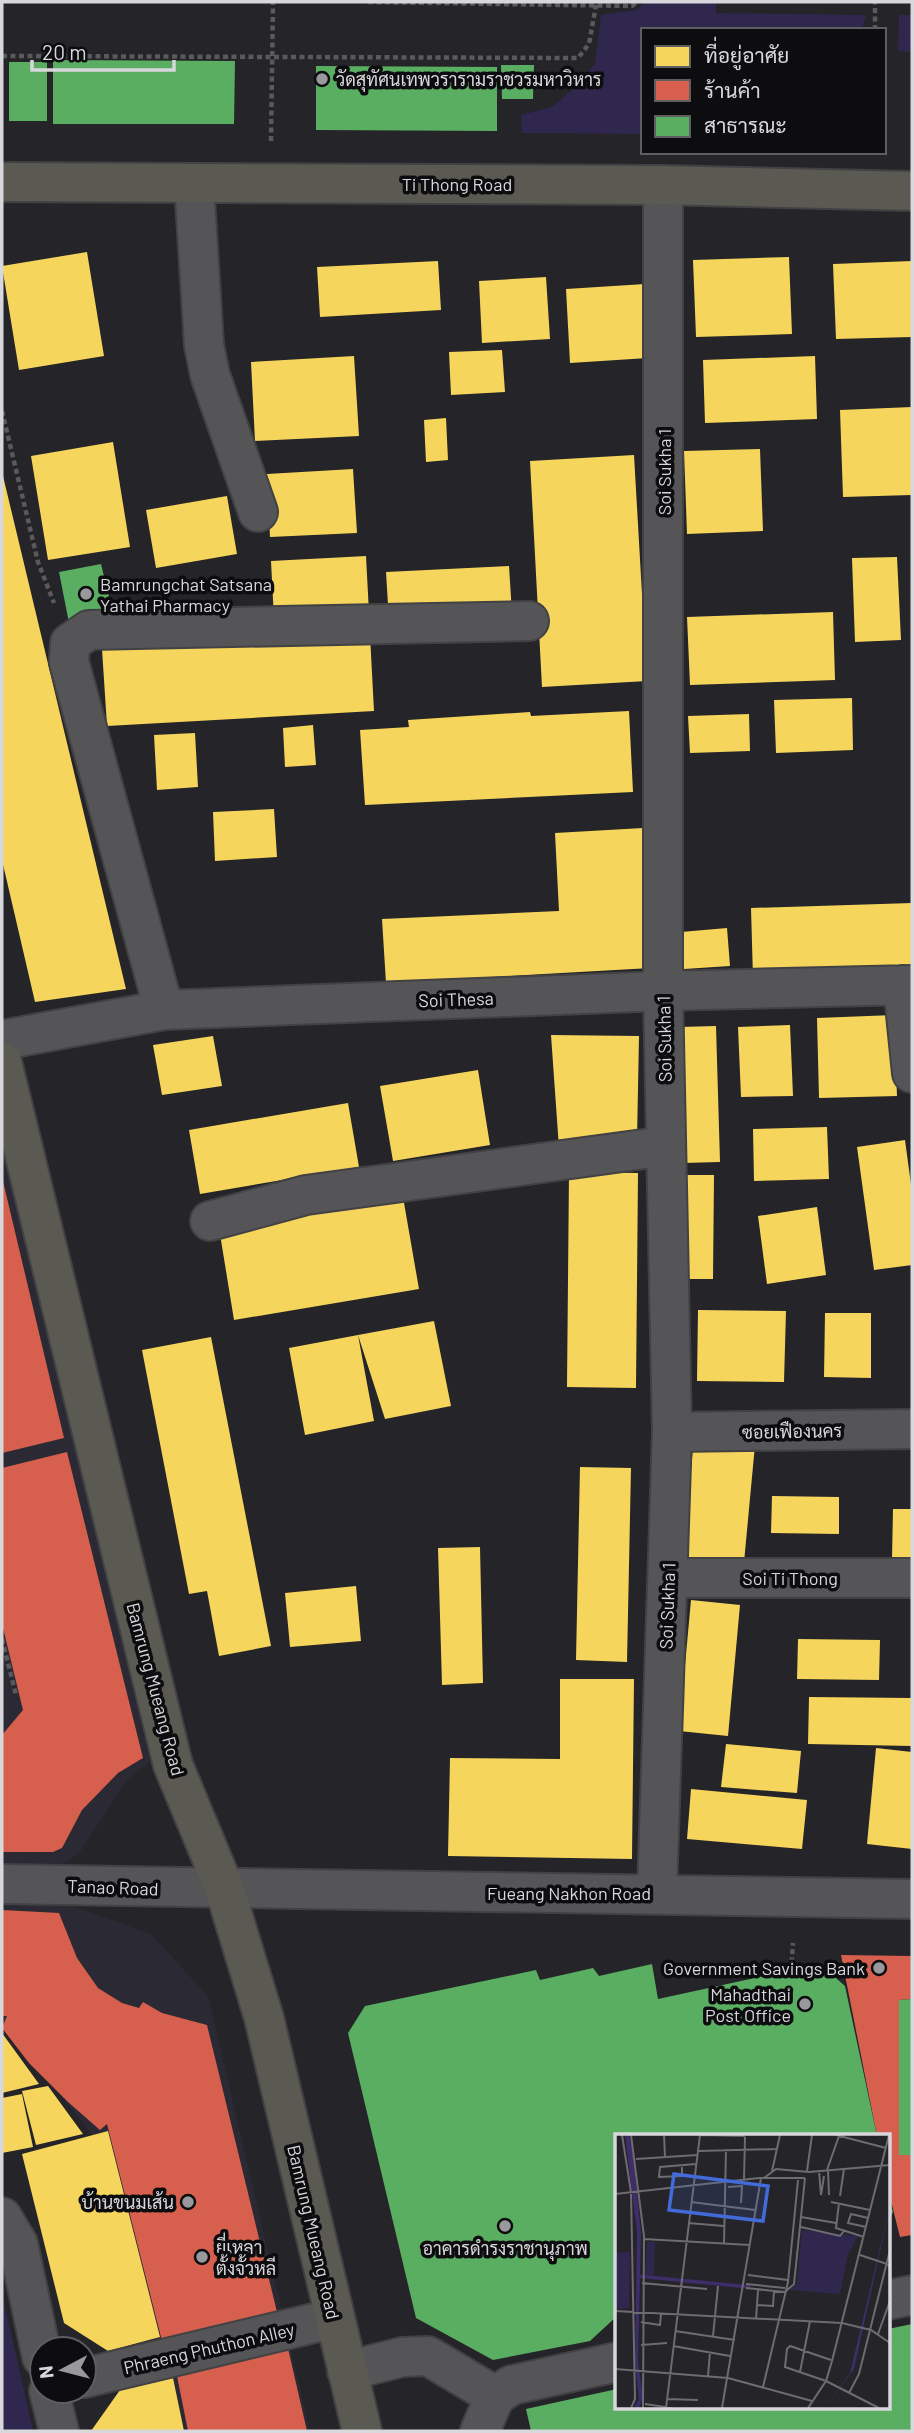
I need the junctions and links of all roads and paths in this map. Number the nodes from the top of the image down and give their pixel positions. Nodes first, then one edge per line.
1 (273, 2) edge
2 (368, 2) edge
3 (637, 2) edge
4 (875, 2) edge
5 (596, 5) junction
6 (875, 28) edge
7 (2, 56) edge
8 (272, 57) junction
9 (271, 142) dead end
10 (2, 182) edge
11 (194, 183) junction
12 (663, 185) junction
13 (912, 191) edge
14 (2, 411) edge
15 (258, 512) dead end
16 (529, 621) dead end
17 (70, 643) junction
18 (907, 985) edge
19 (663, 990) junction
20 (164, 1010) junction
21 (2, 1040) edge
22 (2, 1062) edge
23 (912, 1073) edge
24 (666, 1146) junction
25 (210, 1221) dead end
26 (912, 1429) edge
27 (672, 1432) junction
28 (667, 1578) junction
29 (912, 1578) edge
30 (2, 1639) edge
31 (16, 1695) dead end
32 (2, 1884) edge
33 (225, 1890) junction
34 (657, 1893) junction
35 (912, 1899) edge
36 (793, 1943) dead end
37 (790, 1971) dead end
38 (2, 2217) edge
39 (912, 2295) edge
40 (890, 2300) edge
41 (335, 2318) junction
42 (37, 2335) edge
43 (615, 2362) edge
44 (347, 2371) junction
45 (98, 2375) edge
46 (495, 2396) junction
47 (52, 2405) edge
48 (59, 2431) edge
49 (362, 2431) edge
50 (480, 2431) edge

1 - 8 path
2 - 5 path
3 - 5 path
4 - 6 path
5 - 8 path
7 - 8 path
8 - 9 path
10 - 11 main road, Ti Thong Road
11 - 12 main road, Ti Thong Road
11 - 15 street
12 - 13 main road, Ti Thong Road
12 - 19 street, Soi Sukha 1
14 - 17 path
16 - 17 street
17 - 20 street
18 - 19 street, Soi Thesa
18 - 23 street
19 - 20 street, Soi Thesa
19 - 24 street, Soi Sukha 1
20 - 21 street, Soi Thesa
22 - 33 main road, Bamrung Mueang Road
24 - 25 street
24 - 27 street, Soi Sukha 1
26 - 27 street, ซอยเฟืองนคร
27 - 28 street, Soi Sukha 1
28 - 29 street, Soi Ti Thong
28 - 34 street, Soi Sukha 1
30 - 31 path
32 - 33 street, Tanao Road
33 - 34 street, Fueang Nakhon Road
33 - 41 main road, Bamrung Mueang Road
34 - 35 street, Fueang Nakhon Road
36 - 37 path
38 - 42 street
39 - 40 street
41 - 44 main road, Bamrung Mueang Road
41 - 45 street, Phraeng Phuthon Alley
43 - 46 street
44 - 46 street
44 - 49 main road, Bamrung Mueang Road
46 - 50 street
47 - 48 street

